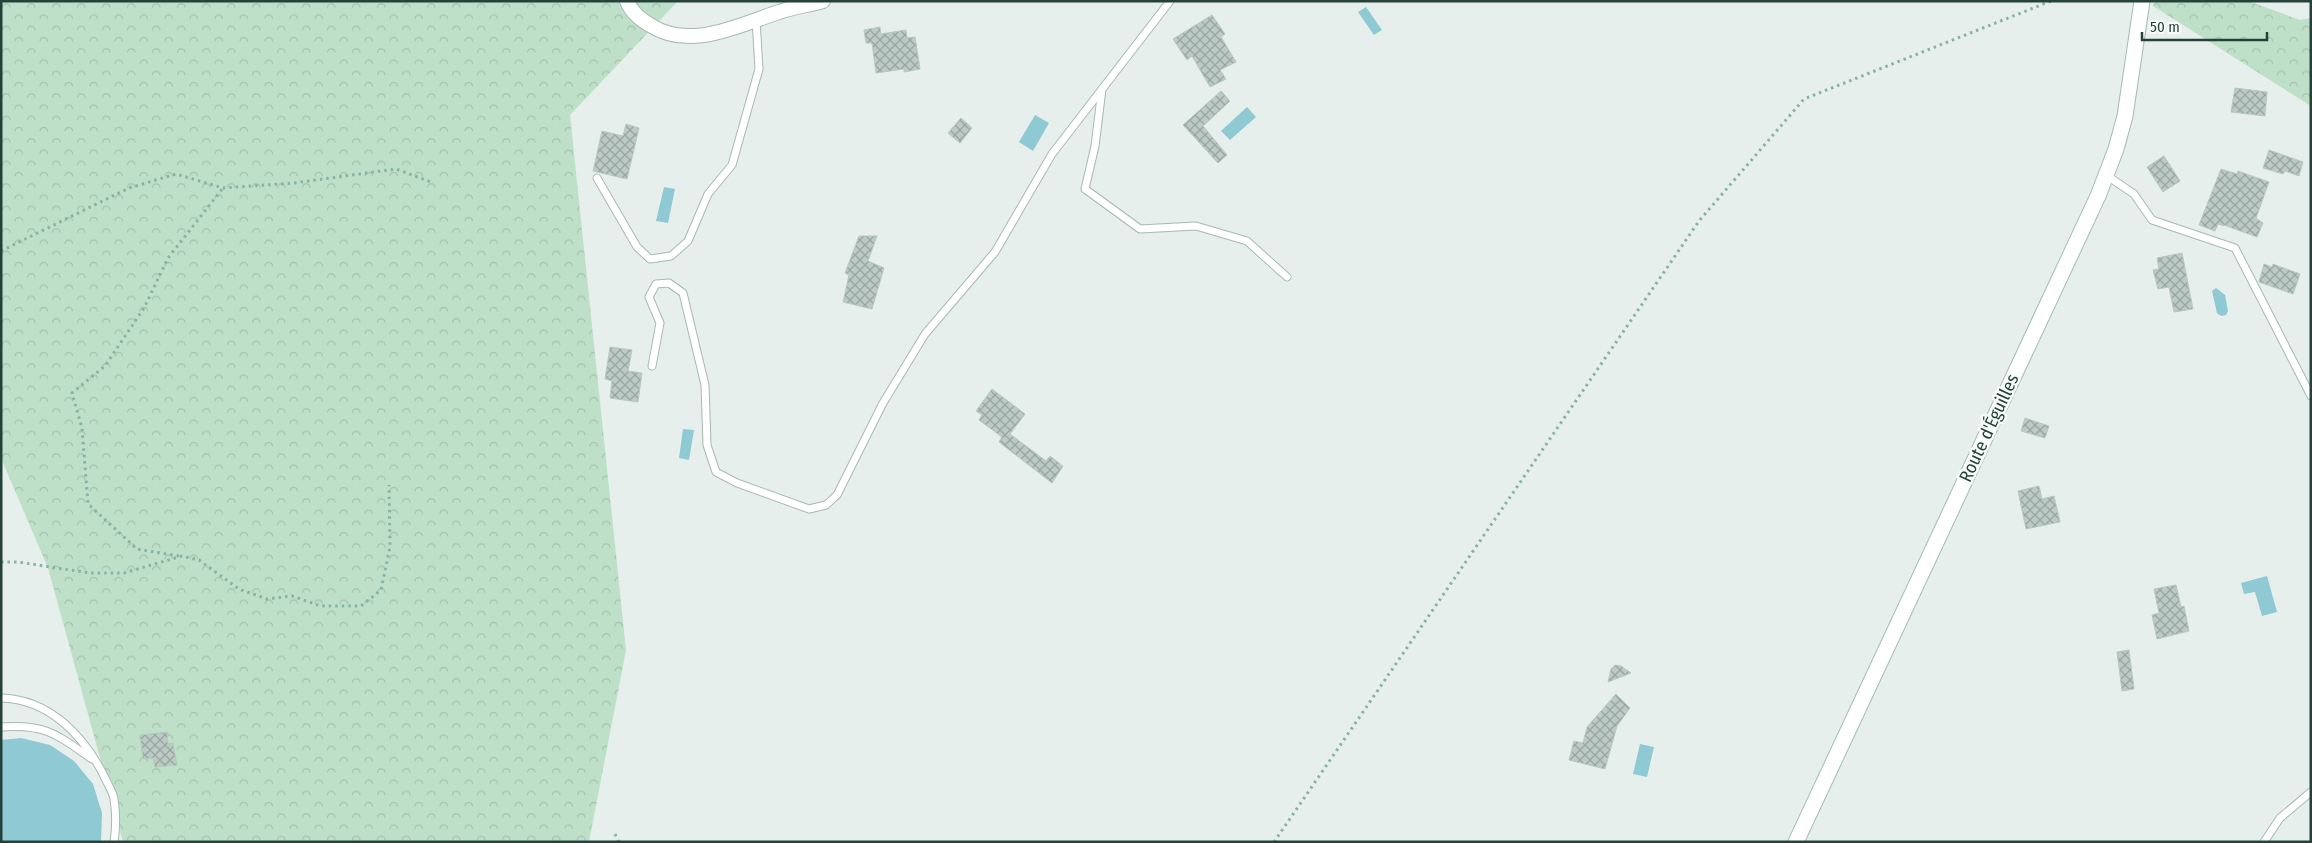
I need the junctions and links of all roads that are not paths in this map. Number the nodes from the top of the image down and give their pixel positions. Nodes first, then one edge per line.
1 (627, 1) edge
2 (824, 1) edge
3 (1170, 1) edge
4 (2142, 1) edge
5 (756, 20) junction
6 (1102, 89) junction
7 (2106, 175) junction
8 (597, 178) dead end
9 (1286, 278) dead end
10 (652, 366) dead end
11 (2311, 396) edge
12 (1, 698) edge
13 (1, 728) edge
14 (98, 763) junction
15 (2311, 792) edge
16 (114, 842) edge
17 (1796, 842) edge
18 (2264, 842) edge

1 - 5 street
2 - 5 street
3 - 6 lane
4 - 7 street, Route d'Éguilles
5 - 8 lane
6 - 9 lane
6 - 10 lane
7 - 11 lane
7 - 17 street, Route d'Éguilles
12 - 14 lane
13 - 14 lane
14 - 16 lane
15 - 18 lane

